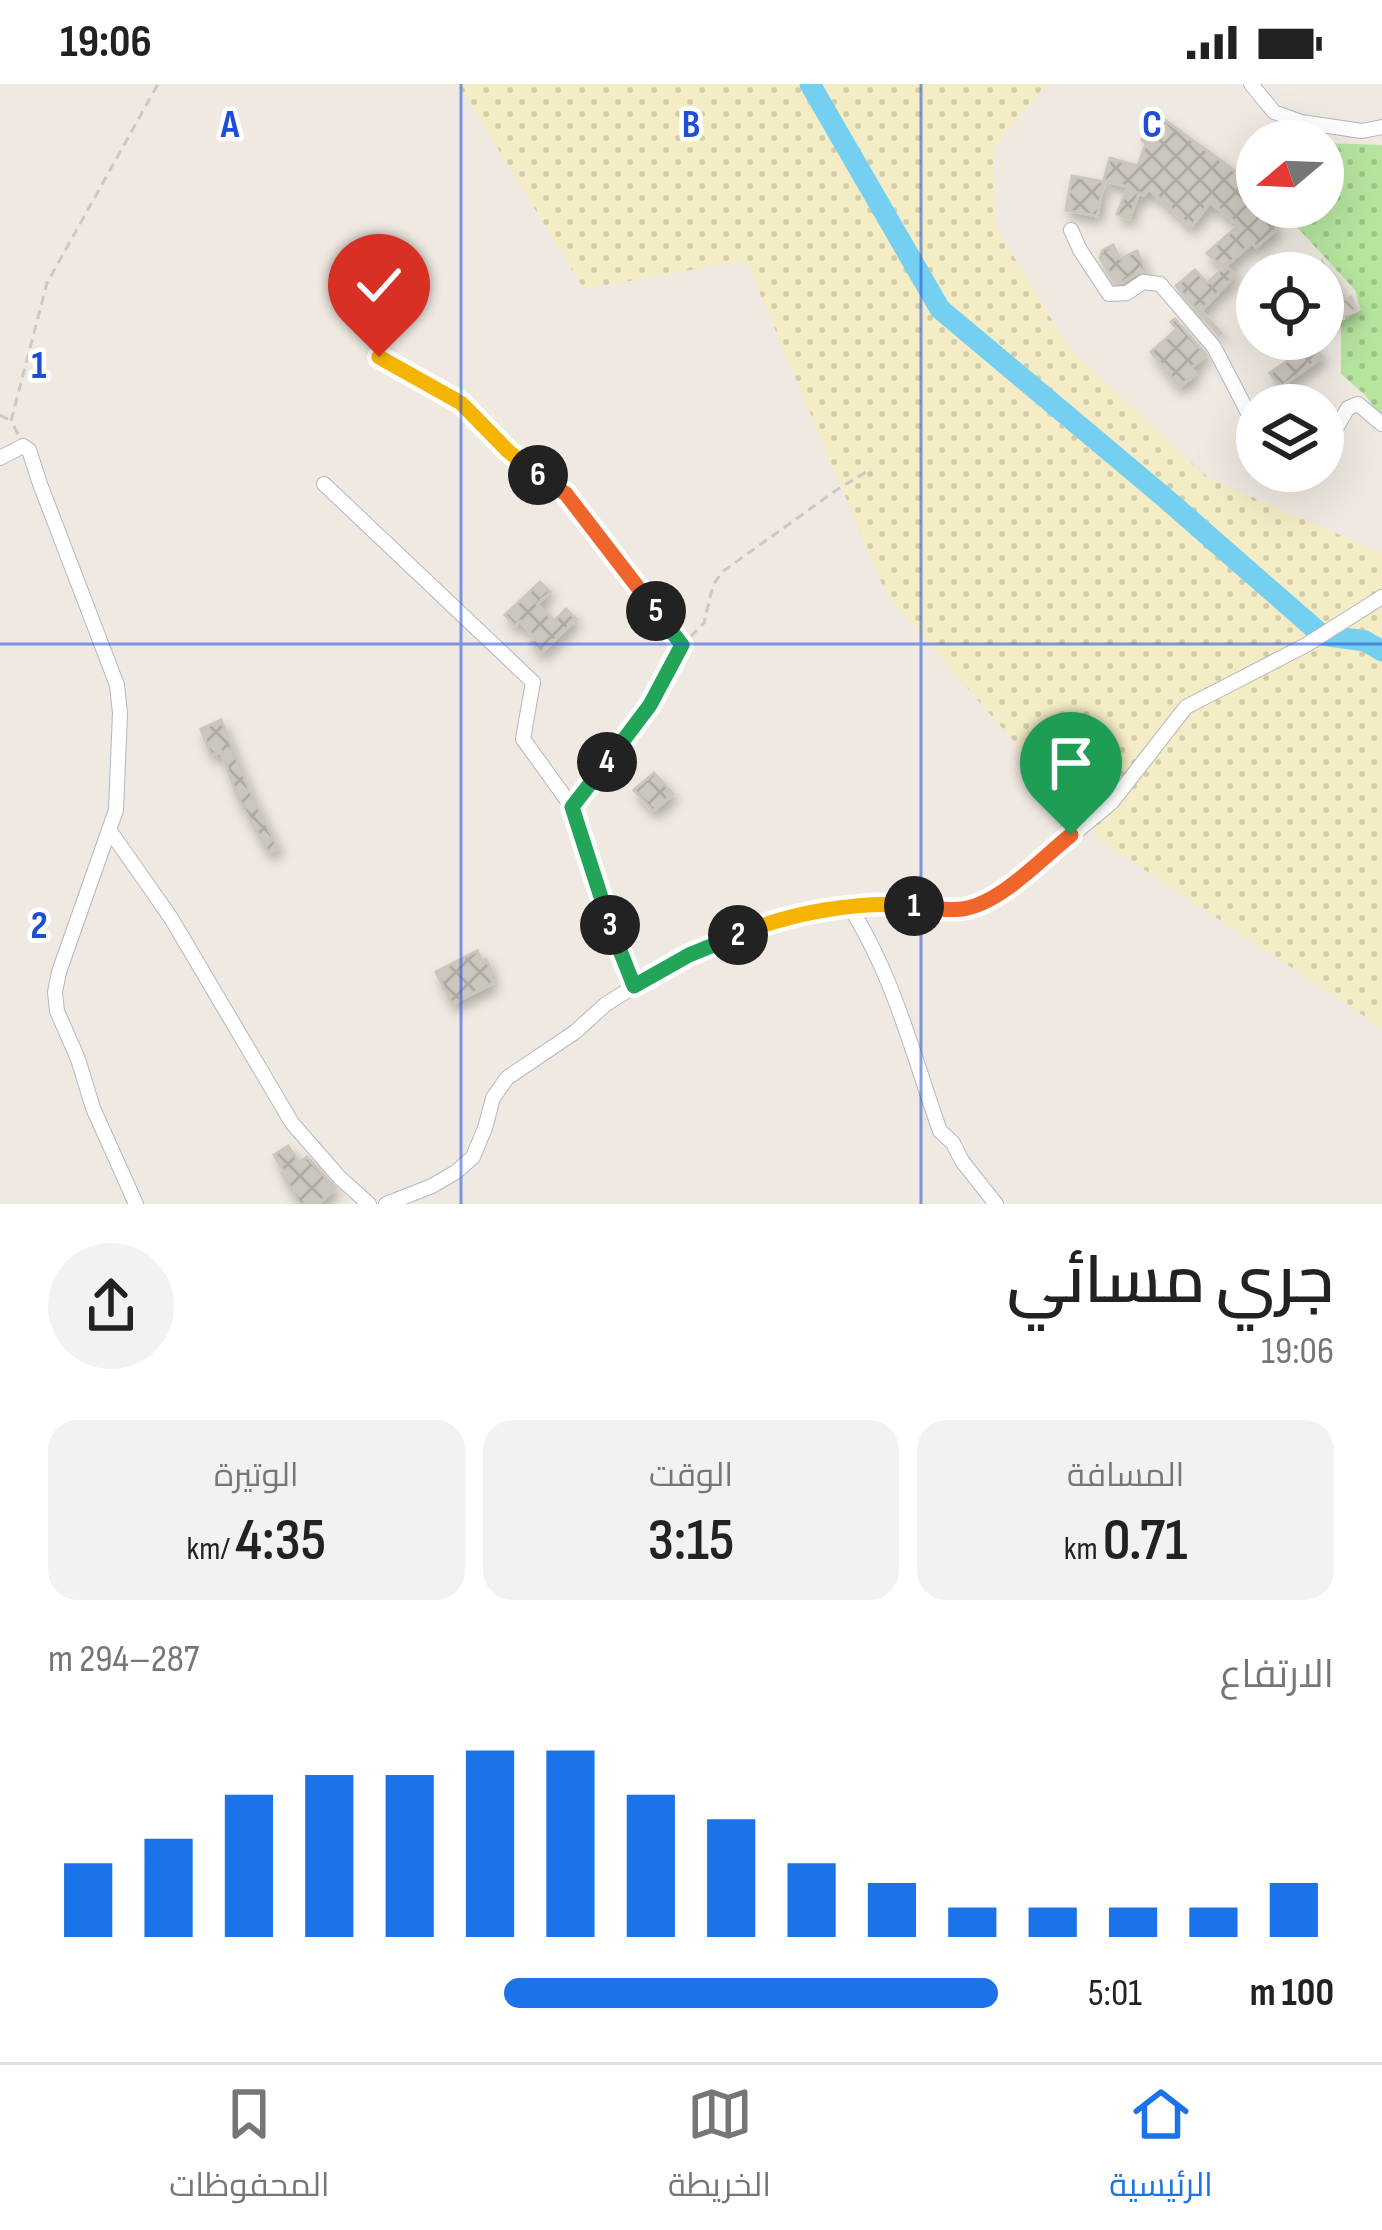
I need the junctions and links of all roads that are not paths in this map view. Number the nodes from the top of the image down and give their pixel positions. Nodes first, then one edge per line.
1 (1251, 84) edge
2 (1295, 120) edge
3 (1382, 127) edge
4 (1344, 128) edge
5 (1071, 230) dead end
6 (1236, 389) edge
7 (1344, 415) edge
8 (1382, 424) edge
9 (0, 458) edge
10 (324, 484) dead end
11 (1382, 597) edge
12 (110, 831) junction
13 (851, 909) junction
14 (634, 986) junction
15 (136, 1204) edge
16 (369, 1204) edge
17 (386, 1204) edge
18 (996, 1204) edge

1 - 2 street
3 - 4 street
5 - 6 street
7 - 8 street
9 - 12 street
10 - 14 street
11 - 13 street
12 - 15 street
12 - 16 street
13 - 14 street
13 - 18 street
14 - 17 street

